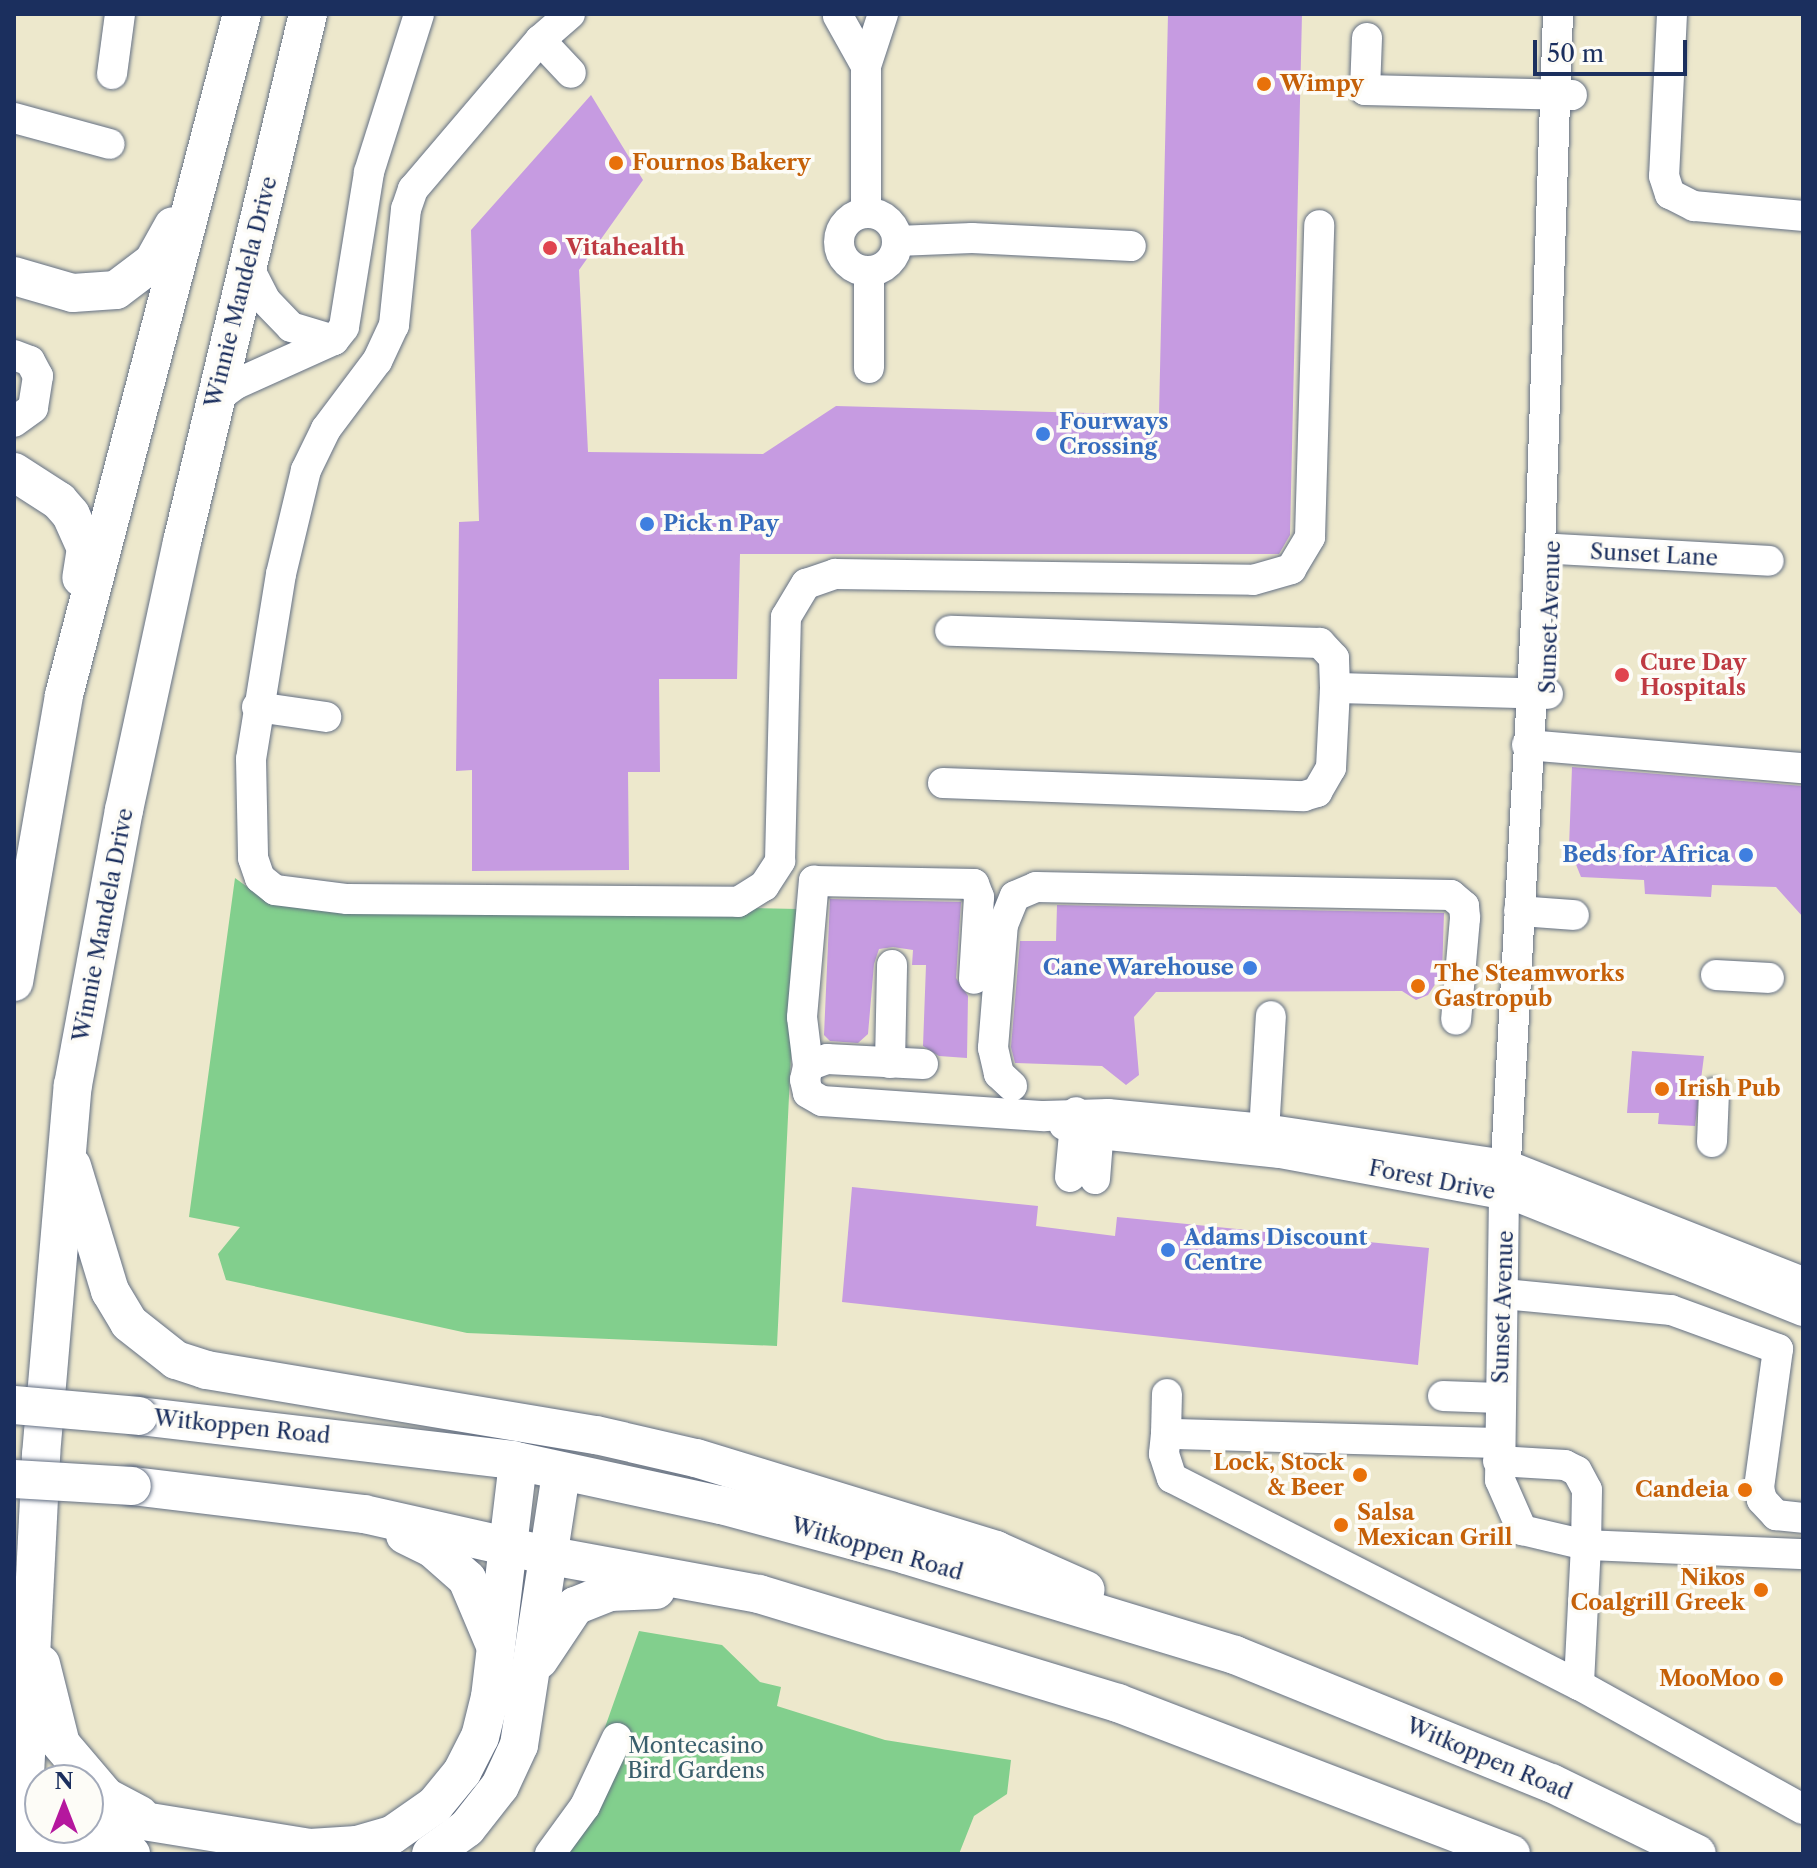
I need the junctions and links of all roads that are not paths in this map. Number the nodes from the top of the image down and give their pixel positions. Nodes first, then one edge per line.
1 (120, 14) edge
2 (242, 14) edge
3 (308, 14) edge
4 (419, 14) edge
5 (882, 14) edge
6 (1558, 14) edge
7 (1578, 14) edge
8 (1672, 14) edge
9 (837, 15) edge
10 (557, 23) edge
11 (1367, 38) dead end
12 (866, 66) junction
13 (571, 73) dead end
14 (112, 74) dead end
15 (1507, 95) junction
16 (1564, 96) junction
17 (14, 118) edge
18 (110, 144) dead end
19 (1554, 152) junction
20 (199, 178) junction
21 (866, 213) junction
22 (1803, 216) edge
23 (1319, 225) dead end
24 (897, 241) junction
25 (1131, 246) dead end
26 (249, 268) junction
27 (869, 271) junction
28 (14, 276) edge
29 (334, 340) junction
30 (14, 355) edge
31 (869, 368) dead end
32 (214, 400) junction
33 (14, 422) edge
34 (14, 472) edge
35 (1546, 549) junction
36 (1769, 561) dead end
37 (950, 631) dead end
38 (1335, 688) junction
39 (1538, 694) junction
40 (64, 695) junction
41 (257, 707) junction
42 (326, 717) dead end
43 (1537, 746) junction
44 (1803, 768) edge
45 (943, 783) dead end
46 (1528, 911) junction
47 (1574, 915) dead end
48 (892, 965) dead end
49 (1716, 975) dead end
50 (1769, 978) dead end
51 (974, 979) dead end
52 (14, 982) edge
53 (1271, 1016) dead end
54 (1456, 1020) dead end
55 (890, 1063) junction
56 (923, 1064) dead end
57 (808, 1066) junction
58 (1012, 1086) dead end
59 (1714, 1093) dead end
60 (1087, 1123) junction
61 (65, 1140) junction
62 (1264, 1140) junction
63 (1712, 1142) dead end
64 (1082, 1178) dead end
65 (1511, 1188) junction
66 (1803, 1282) edge
67 (1504, 1294) junction
68 (1803, 1311) edge
69 (1167, 1394) dead end
70 (1443, 1396) dead end
71 (1499, 1398) junction
72 (14, 1405) edge
73 (1166, 1434) junction
74 (1498, 1452) junction
75 (518, 1462) junction
76 (561, 1473) junction
77 (14, 1479) edge
78 (364, 1514) junction
79 (1803, 1518) edge
80 (1586, 1545) junction
81 (509, 1547) junction
82 (1803, 1554) edge
83 (546, 1555) junction
84 (759, 1594) junction
85 (31, 1607) junction
86 (497, 1653) junction
87 (1235, 1655) junction
88 (531, 1673) junction
89 (1579, 1685) junction
90 (617, 1738) dead end
91 (1803, 1809) edge
92 (104, 1815) edge
93 (22, 1819) edge
94 (163, 1827) junction
95 (131, 1854) edge
96 (431, 1854) edge
97 (550, 1854) edge
98 (1511, 1854) edge
99 (1697, 1854) edge

1 - 14 street
2 - 20 main road
3 - 26 main road, Winnie Mandela Drive
4 - 29 street
5 - 9 street
5 - 12 street
6 - 16 street, Sunset Avenue
7 - 16 street, Sunset Avenue
8 - 22 street
9 - 12 street
10 - 13 street
10 - 41 street
11 - 15 street
12 - 21 street
15 - 16 street
15 - 19 street
16 - 19 street, Sunset Avenue
16 - 35 street, Sunset Avenue
17 - 18 street
19 - 35 street, Sunset Avenue
20 - 28 main road
20 - 40 main road
21 - 24 street
21 - 27 street
23 - 41 street
24 - 25 street
24 - 27 street
26 - 29 street
26 - 32 main road, Winnie Mandela Drive
27 - 31 street
29 - 32 street
30 - 33 street
32 - 61 main road, Winnie Mandela Drive
34 - 40 main road
35 - 36 street, Sunset Lane
35 - 39 street, Sunset Avenue
37 - 38 street
38 - 39 street
38 - 45 street
39 - 43 street, Sunset Avenue
40 - 52 main road
41 - 42 street
43 - 44 street
43 - 46 street, Sunset Avenue
46 - 47 street
46 - 65 street, Sunset Avenue
48 - 55 street
49 - 50 street
51 - 57 street
53 - 62 street
54 - 58 street
55 - 56 street
55 - 57 street
57 - 60 street, Forest Drive
59 - 63 street
60 - 62 street, Forest Drive
60 - 64 street
61 - 85 main road, Winnie Mandela Drive
61 - 87 main road
62 - 65 street, Forest Drive
65 - 66 street, Forest Drive
65 - 67 street, Sunset Avenue
65 - 68 street, Forest Drive
67 - 71 street, Sunset Avenue
67 - 79 street
69 - 73 street
70 - 71 street
71 - 74 street, Sunset Avenue
72 - 75 main road, Witkoppen Road, bridge
73 - 74 street
73 - 89 street
74 - 80 street, Sunset Avenue
74 - 80 street
75 - 76 main road, Witkoppen Road
75 - 81 main road
76 - 83 main road
76 - 87 main road, Witkoppen Road
77 - 78 main road, bridge
78 - 81 main road
78 - 86 main road
80 - 82 street, Sunset Avenue
80 - 89 street
81 - 83 main road
81 - 86 main road
83 - 84 main road
83 - 88 main road
84 - 88 main road
84 - 98 main road
85 - 93 main road, Winnie Mandela Drive
85 - 94 main road
86 - 94 main road
87 - 99 main road, Witkoppen Road
88 - 96 main road
89 - 91 street
90 - 97 street
92 - 94 main road
93 - 95 main road

